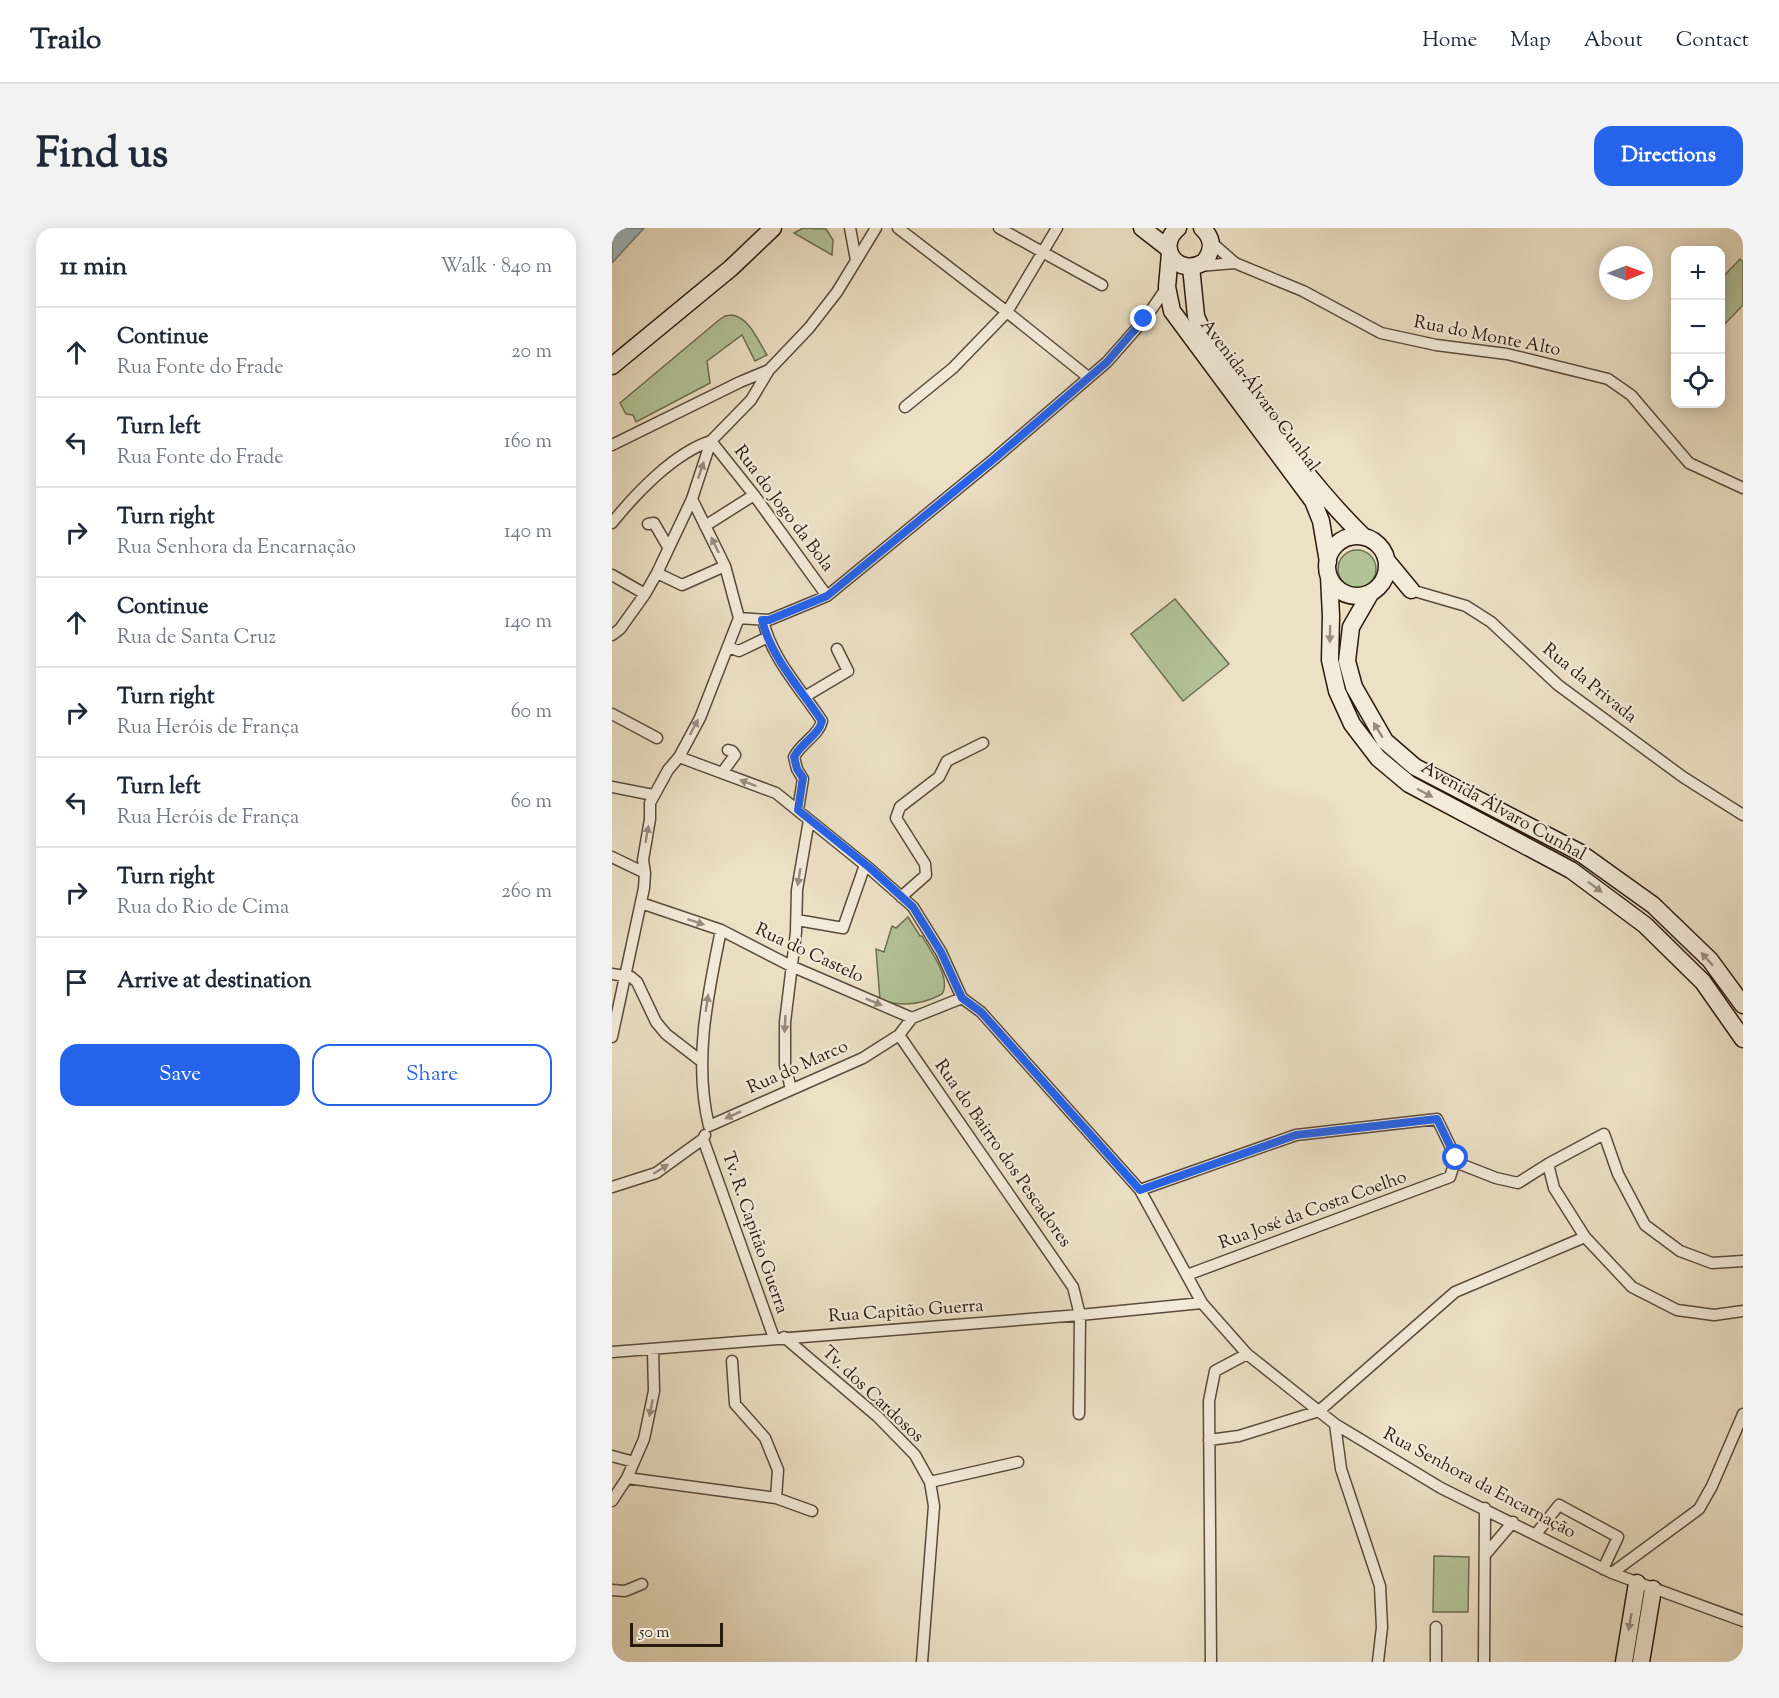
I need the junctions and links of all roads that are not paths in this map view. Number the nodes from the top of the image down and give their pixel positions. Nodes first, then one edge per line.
1 (773, 228) edge
2 (788, 228) edge
3 (850, 228) edge
4 (876, 228) edge
5 (898, 228) edge
6 (999, 228) edge
7 (1057, 228) edge
8 (1142, 228) edge
9 (1178, 228) edge
10 (1208, 233) edge
11 (1169, 251) junction
12 (1043, 254) junction
13 (856, 260) junction
14 (739, 261) junction
15 (1235, 263) junction
16 (1194, 267) junction
17 (1102, 285) dead end
18 (1167, 287) junction
19 (1007, 312) junction
20 (612, 366) edge
21 (769, 370) junction
22 (1088, 377) junction
23 (905, 407) dead end
24 (711, 441) junction
25 (612, 445) edge
26 (1743, 488) edge
27 (754, 495) junction
28 (692, 499) junction
29 (612, 524) edge
30 (648, 524) dead end
31 (705, 526) junction
32 (1364, 537) junction
33 (668, 547) junction
34 (1387, 561) junction
35 (725, 566) junction
36 (1328, 569) junction
37 (657, 573) junction
38 (612, 575) edge
39 (1411, 590) junction
40 (1374, 591) junction
41 (645, 594) junction
42 (827, 596) junction
43 (739, 618) junction
44 (762, 620) junction
45 (612, 635) edge
46 (768, 637) junction
47 (728, 647) junction
48 (837, 649) dead end
49 (806, 696) junction
50 (612, 714) edge
51 (657, 738) dead end
52 (983, 742) dead end
53 (728, 750) dead end
54 (679, 757) junction
55 (722, 773) junction
56 (612, 786) edge
57 (653, 795) junction
58 (798, 810) junction
59 (1743, 815) edge
60 (809, 820) junction
61 (613, 862) edge
62 (865, 865) junction
63 (645, 873) junction
64 (902, 897) junction
65 (641, 903) junction
66 (797, 920) junction
67 (720, 930) junction
68 (791, 966) junction
69 (612, 975) edge
70 (626, 976) junction
71 (962, 998) junction
72 (1743, 1005) edge
73 (912, 1018) junction
74 (899, 1035) junction
75 (612, 1037) edge
76 (1743, 1039) edge
77 (701, 1061) junction
78 (791, 1089) junction
79 (709, 1126) junction
80 (703, 1139) junction
81 (1455, 1162) junction
82 (1548, 1164) junction
83 (612, 1187) edge
84 (1140, 1190) junction
85 (1585, 1237) junction
86 (1743, 1261) edge
87 (1187, 1275) junction
88 (1202, 1303) junction
89 (1743, 1311) edge
90 (1080, 1315) junction
91 (779, 1338) junction
92 (653, 1350) junction
93 (612, 1352) edge
94 (1247, 1354) junction
95 (732, 1361) dead end
96 (1319, 1411) junction
97 (1079, 1414) dead end
98 (1743, 1414) edge
99 (1335, 1424) junction
100 (1209, 1440) junction
101 (612, 1456) edge
102 (634, 1462) junction
103 (1018, 1462) dead end
104 (627, 1478) junction
105 (930, 1482) junction
106 (776, 1498) junction
107 (612, 1502) edge
108 (1485, 1508) junction
109 (812, 1511) dead end
110 (1513, 1522) junction
111 (1536, 1534) junction
112 (1485, 1555) junction
113 (1608, 1571) junction
114 (1637, 1582) junction
115 (642, 1584) dead end
116 (1653, 1589) junction
117 (612, 1590) edge
118 (1741, 1620) edge
119 (1436, 1627) dead end
120 (922, 1662) edge
121 (1211, 1662) edge
122 (1378, 1662) edge
123 (1436, 1662) edge
124 (1484, 1662) edge
125 (1624, 1662) edge
126 (1641, 1662) edge

1 - 14 main road
2 - 14 main road
3 - 13 street
4 - 13 street
5 - 19 street
6 - 12 street
7 - 12 street
8 - 11 main road
9 - 11 main road, Avenida Álvaro Cunhal
10 - 15 street
10 - 16 main road
11 - 16 main road
11 - 18 main road, Avenida Álvaro Cunhal
12 - 17 street
12 - 19 street
13 - 21 street
14 - 20 main road
15 - 16 street
15 - 26 street, Rua do Monte Alto
16 - 32 main road, Avenida Álvaro Cunhal
18 - 22 street
18 - 36 main road, Avenida Álvaro Cunhal
19 - 22 street
19 - 23 street
21 - 24 street
21 - 25 street
22 - 42 street
24 - 27 street, Rua do Jogo da Bola
28 -> 24 street
24 - 29 street
27 - 31 street
27 - 42 street, Rua do Jogo da Bola
28 - 31 street
28 - 33 street
30 - 33 street
35 -> 31 street
32 - 34 main road
32 - 36 main road
33 - 37 street
34 - 39 main road
34 - 40 main road
35 - 37 street
35 - 43 street
36 - 40 main road
36 -> 76 main road, Avenida Álvaro Cunhal
37 - 41 street
38 - 41 street
39 - 40 main road
39 - 59 street, Rua da Privada
72 -> 40 main road, Avenida Álvaro Cunhal
41 - 45 street
42 - 44 street
43 - 44 street
43 - 47 street
44 - 46 street
46 - 47 street
46 - 49 street
54 -> 47 street
48 - 49 street
49 - 58 street
50 - 51 street
52 - 64 street
53 - 55 street
54 - 55 street
54 - 57 street
58 -> 55 street
56 - 57 street
63 -> 57 street
58 - 60 street
60 - 62 street
60 -> 66 street
61 - 63 street
62 - 64 street
62 - 66 street
63 - 65 street
64 - 71 street
65 -> 67 street, Rua do Castelo
65 - 70 street
66 - 68 street
67 - 68 street, Rua do Castelo
77 -> 67 street
68 -> 73 street, Rua do Castelo
68 -> 78 street
69 - 70 street
70 - 75 street
70 - 77 street
71 - 73 street
71 - 84 street, Rua Senhora da Encarnação
73 - 74 street
74 - 78 street, Rua do Marco
74 - 90 street, Rua do Bairro dos Pescadores
77 - 79 street
78 -> 79 street, Rua do Marco
79 - 80 street
83 -> 80 street
80 - 91 street, Tv. R. Capitão Guerra
81 - 82 street
81 - 84 street
81 - 87 street, Rua José da Costa Coelho
82 - 85 street
82 - 86 street
84 - 87 street, Rua Senhora da Encarnação
85 - 89 street
85 - 96 street
87 - 88 street, Rua Senhora da Encarnação
88 - 90 street, Rua Capitão Guerra
88 - 94 street, Rua Senhora da Encarnação
90 - 91 street, Rua Capitão Guerra
90 - 97 street, Rua do Bairro dos Pescadores
91 - 92 street, Rua Capitão Guerra
91 - 105 street, Tv. dos Cardosos
92 - 93 street, Rua Capitão Guerra
92 -> 102 street
94 - 96 street, Rua Senhora da Encarnação
94 - 100 street
95 - 106 street
96 - 99 street, Rua Senhora da Encarnação
96 - 100 street
98 - 113 street
99 - 108 street, Rua Senhora da Encarnação
99 - 122 street
100 - 121 street
101 - 102 street
102 - 104 street
103 - 105 street
104 - 106 street
104 - 107 street
105 - 120 street, Tv. dos Cardosos
106 - 109 street
108 - 110 street, Rua Senhora da Encarnação
108 - 112 street
110 - 111 street, Rua Senhora da Encarnação
110 - 112 street
111 - 113 street, Rua Senhora da Encarnação
111 - 113 street
112 - 124 street
113 - 114 street, Rua Senhora da Encarnação
114 - 116 street, Rua Senhora da Encarnação
114 -> 125 main road
115 - 117 street
116 - 118 street, Rua Senhora da Encarnação
116 - 126 main road
119 - 123 street

